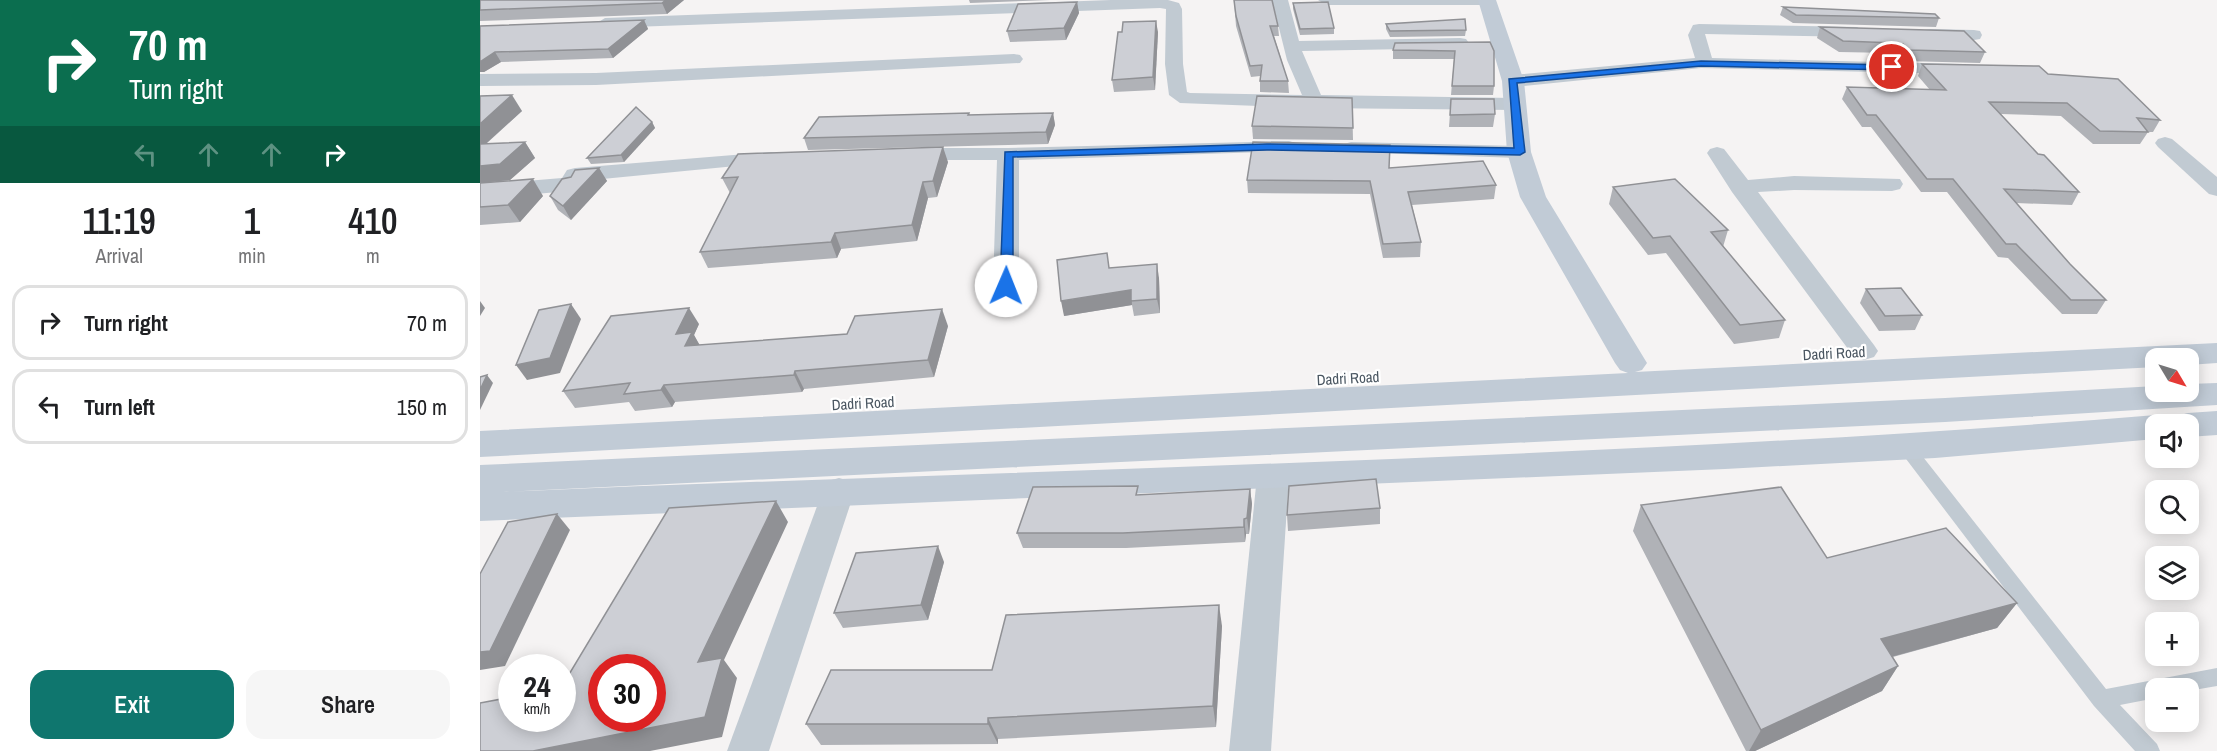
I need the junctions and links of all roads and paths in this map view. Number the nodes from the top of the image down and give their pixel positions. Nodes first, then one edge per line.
1 (1280, 0) edge
2 (1326, 0) edge
3 (1487, 0) edge
4 (587, 24) edge
5 (1869, 32) edge
6 (1915, 34) edge
7 (1974, 35) dead end
8 (1501, 43) junction
9 (1292, 46) junction
10 (1014, 59) dead end
11 (1701, 63) junction
12 (1976, 70) edge
13 (480, 80) edge
14 (1513, 93) junction
15 (1314, 102) junction
16 (2165, 142) dead end
17 (1311, 148) edge
18 (1333, 148) edge
19 (1520, 152) junction
20 (1717, 153) dead end
21 (891, 154) edge
22 (1008, 154) junction
23 (788, 158) edge
24 (1892, 184) dead end
25 (1740, 187) junction
26 (2217, 189) edge
27 (480, 192) edge
28 (1006, 286) dead end
29 (2217, 334) edge
30 (1864, 351) junction
31 (2217, 353) edge
32 (1631, 363) junction
33 (2217, 394) edge
34 (480, 422) edge
35 (2217, 423) edge
36 (2199, 424) edge
37 (2145, 428) edge
38 (480, 444) edge
39 (1906, 447) junction
40 (1273, 476) junction
41 (480, 479) edge
42 (839, 490) junction
43 (480, 507) edge
44 (2217, 677) edge
45 (2199, 681) edge
46 (2145, 691) edge
47 (2101, 699) junction
48 (748, 751) edge
49 (1250, 751) edge
50 (2149, 751) edge

1 - 9 street
2 - 3 street
3 - 8 street
4 - 15 street
5 - 11 street
6 - 7 street
8 - 9 street
8 - 14 street
9 - 15 street
10 - 13 street
11 - 12 street
11 - 14 street
14 - 15 street
14 - 19 street
16 - 26 street
17 - 22 street
18 - 19 street
19 - 32 street
20 - 25 street
21 - 22 street
22 - 28 street
23 - 27 street
24 - 25 street
25 - 30 street
29 - 30 street, Dadri Road
30 - 32 street, Dadri Road
31 - 38 street
32 - 34 street, Dadri Road
33 - 41 street
35 - 36 street
37 - 39 street
39 - 40 street
39 - 47 lane
40 - 42 street
40 - 49 street
42 - 43 street
42 - 48 street
44 - 45 lane
46 - 47 lane
47 - 50 lane

